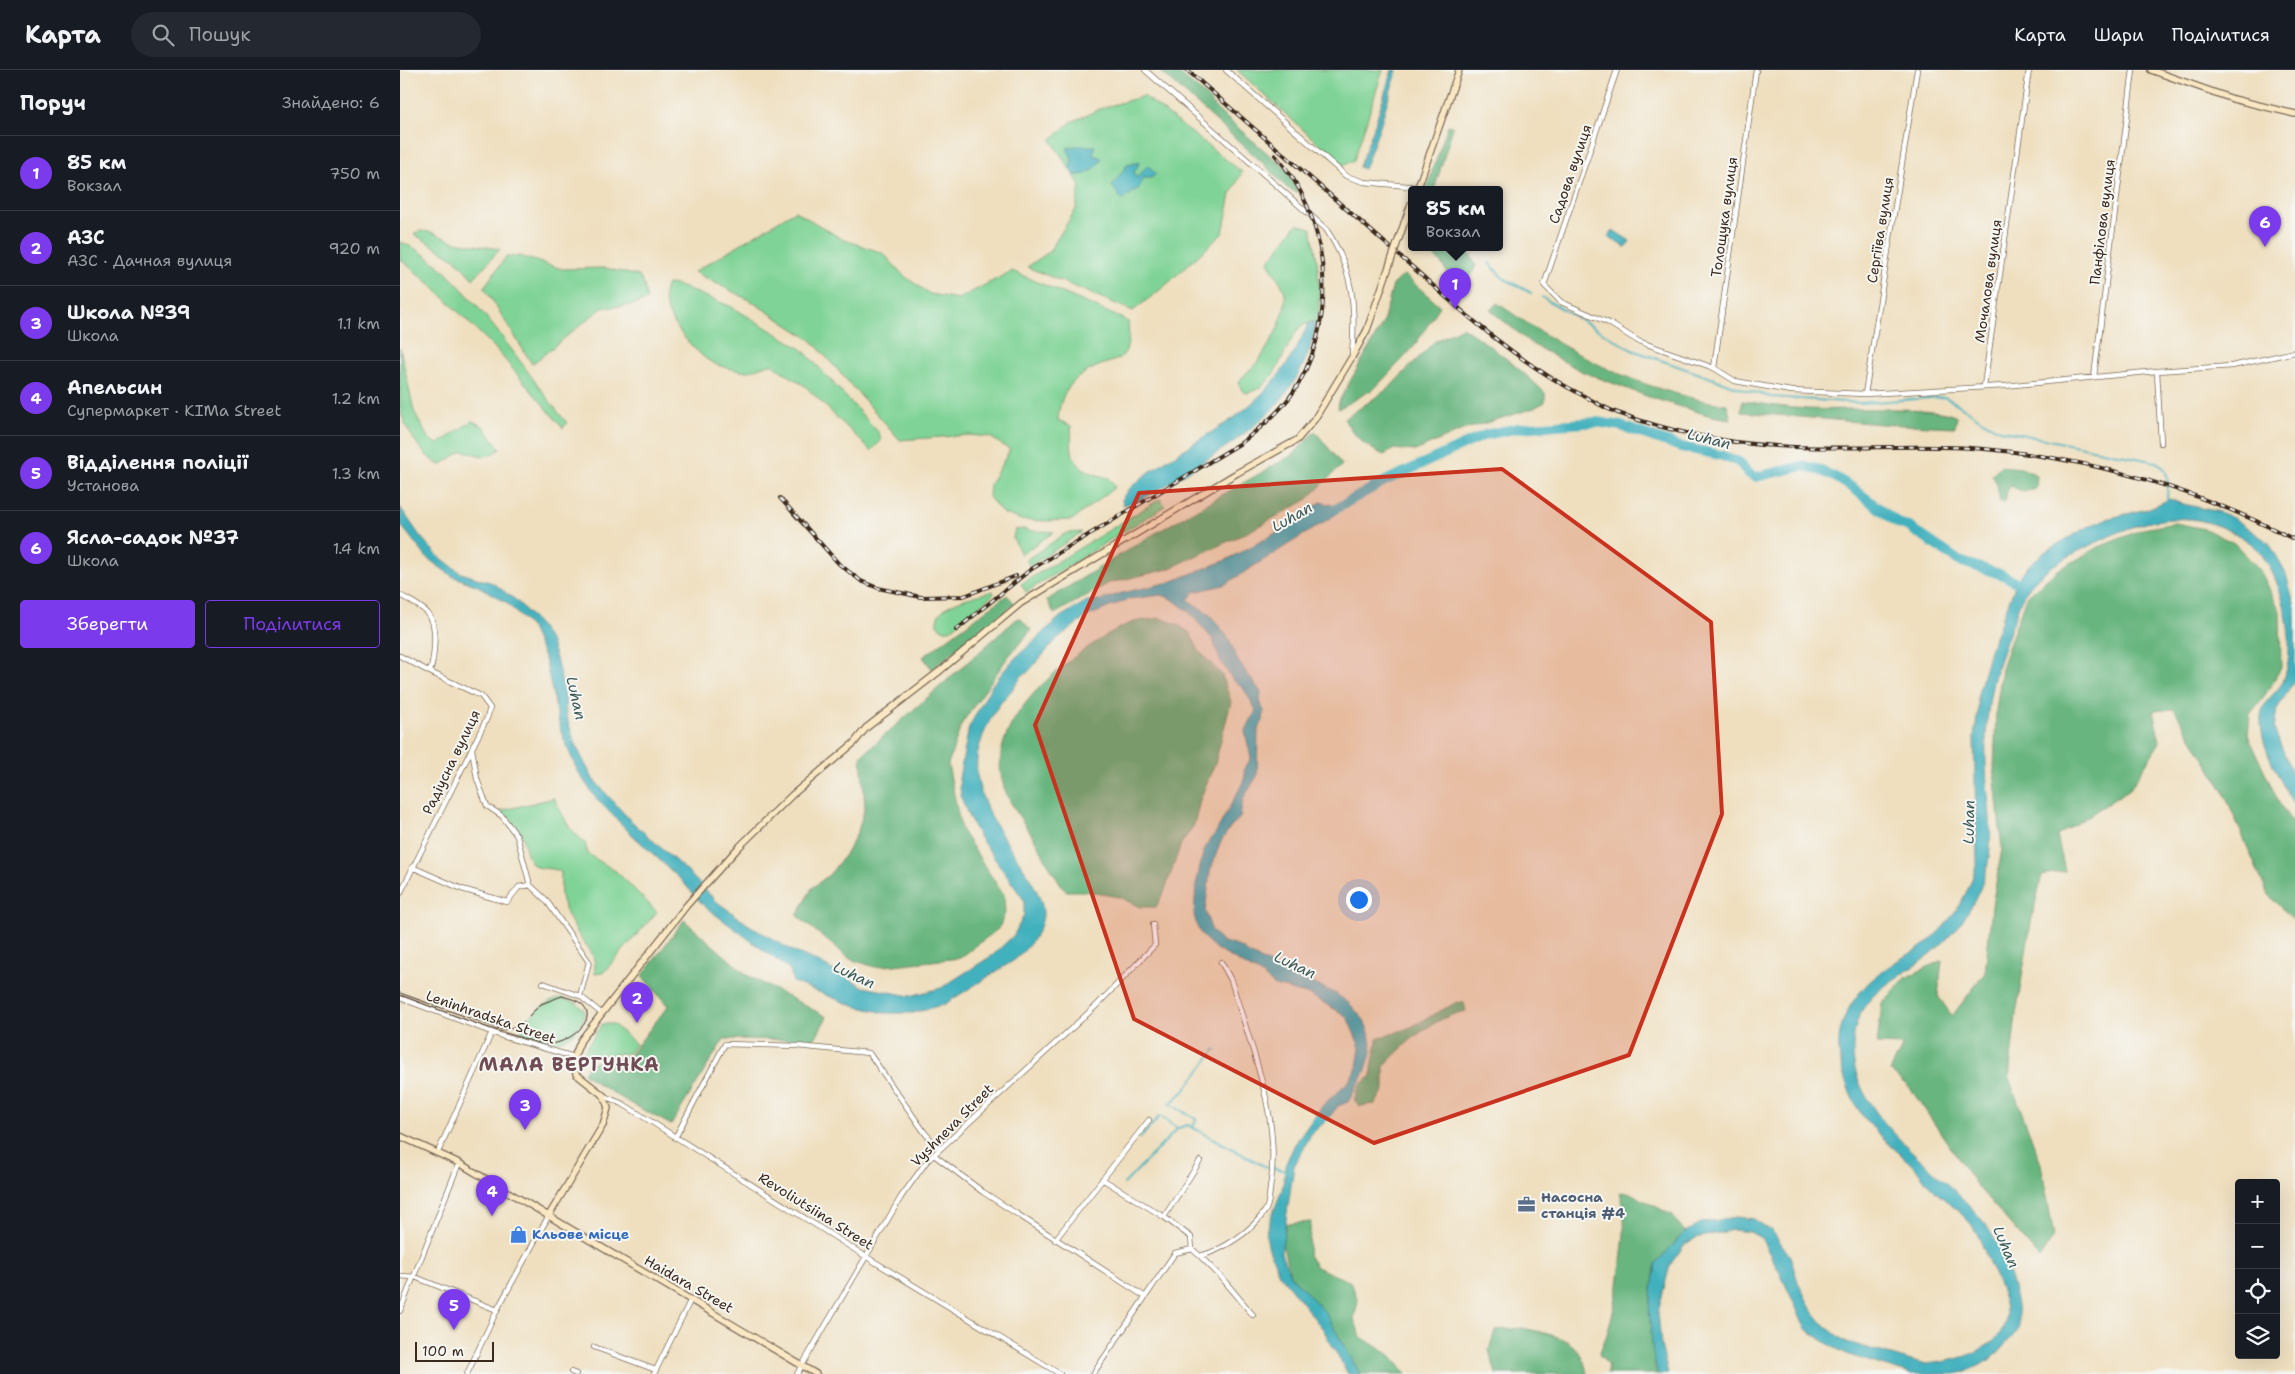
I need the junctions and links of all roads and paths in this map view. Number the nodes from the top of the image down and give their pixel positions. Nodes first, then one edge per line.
1 (1145, 70) edge
2 (1226, 70) edge
3 (1459, 70) edge
4 (1617, 70) edge
5 (1756, 70) edge
6 (1917, 70) edge
7 (2029, 70) edge
8 (2133, 70) edge
9 (2151, 70) edge
10 (2295, 114) edge
11 (1418, 186) edge
12 (1408, 188) edge
13 (1408, 212) edge
14 (2295, 352) edge
15 (1352, 357) junction
16 (1714, 368) junction
17 (2157, 371) junction
18 (2094, 377) junction
19 (1984, 386) junction
20 (1865, 394) junction
21 (2161, 443) dead end
22 (400, 595) edge
23 (400, 656) edge
24 (430, 672) junction
25 (472, 747) junction
26 (412, 868) junction
27 (530, 885) junction
28 (400, 894) edge
29 (1154, 924) dead end
30 (1221, 962) dead end
31 (544, 983) dead end
32 (580, 996) junction
33 (400, 998) edge
34 (601, 1013) junction
35 (492, 1032) junction
36 (574, 1057) junction
37 (604, 1096) junction
38 (1149, 1120) dead end
39 (400, 1136) edge
40 (675, 1138) junction
41 (939, 1149) junction
42 (438, 1152) junction
43 (934, 1155) junction
44 (1200, 1162) dead end
45 (459, 1164) junction
46 (1102, 1179) junction
47 (548, 1217) junction
48 (1164, 1217) junction
49 (1055, 1240) junction
50 (1192, 1249) junction
51 (865, 1256) junction
52 (1200, 1256) junction
53 (400, 1276) edge
54 (415, 1277) junction
55 (1144, 1296) junction
56 (691, 1299) junction
57 (496, 1310) junction
58 (400, 1311) edge
59 (1253, 1315) dead end
60 (594, 1347) dead end
61 (803, 1367) junction
62 (655, 1372) edge
63 (467, 1374) edge
64 (797, 1374) edge
65 (816, 1374) edge
66 (1060, 1374) edge
67 (1092, 1374) edge

1 - 15 street
2 - 12 street
3 - 11 street
4 - 16 street, Садова вулиця
5 - 16 street, Толощука вулиця
6 - 20 street, Сергіїва вулиця
7 - 19 street, Мочалова вулиця
8 - 18 street, Панфілова вулиця
9 - 10 street
13 - 15 street, bridge
14 - 17 street
15 - 34 street
16 - 20 street
17 - 18 street
17 - 21 street
18 - 19 street
19 - 20 street
22 - 24 street
23 - 24 street
24 - 25 street, Радіусна вулиця
25 - 26 street, Радіусна вулиця
25 - 27 street
26 - 27 street
26 - 28 street, Радіусна вулиця
27 - 32 street
29 - 41 street, Vyshneva Street
30 - 52 street
31 - 32 street
32 - 34 street
33 - 35 street, Leninhradska Street
34 - 36 street
35 - 36 street, Leninhradska Street
35 - 42 street
36 - 37 street, Revoliutsiina Street
37 - 40 street, Revoliutsiina Street
37 - 47 street
38 - 46 street
39 - 42 street, Haidara Street
40 - 41 street
40 - 51 street, Revoliutsiina Street
41 - 43 street, Vyshneva Street
42 - 45 street, Haidara Street
43 - 49 street
43 - 51 street, Vyshneva Street
44 - 48 street
45 - 47 street, Haidara Street
45 - 54 street
46 - 48 street
46 - 49 street
47 - 56 street, Haidara Street
47 - 57 street
48 - 50 street
49 - 55 street
50 - 52 street
50 - 55 street
51 - 61 street, Vyshneva Street
51 - 66 street, Revoliutsiina Street
52 - 59 street
53 - 54 street
54 - 57 street
54 - 58 street
55 - 67 street
56 - 61 street, Haidara Street
56 - 62 street
57 - 63 street
60 - 62 street
61 - 64 street, Vyshneva Street
61 - 65 street, Haidara Street

